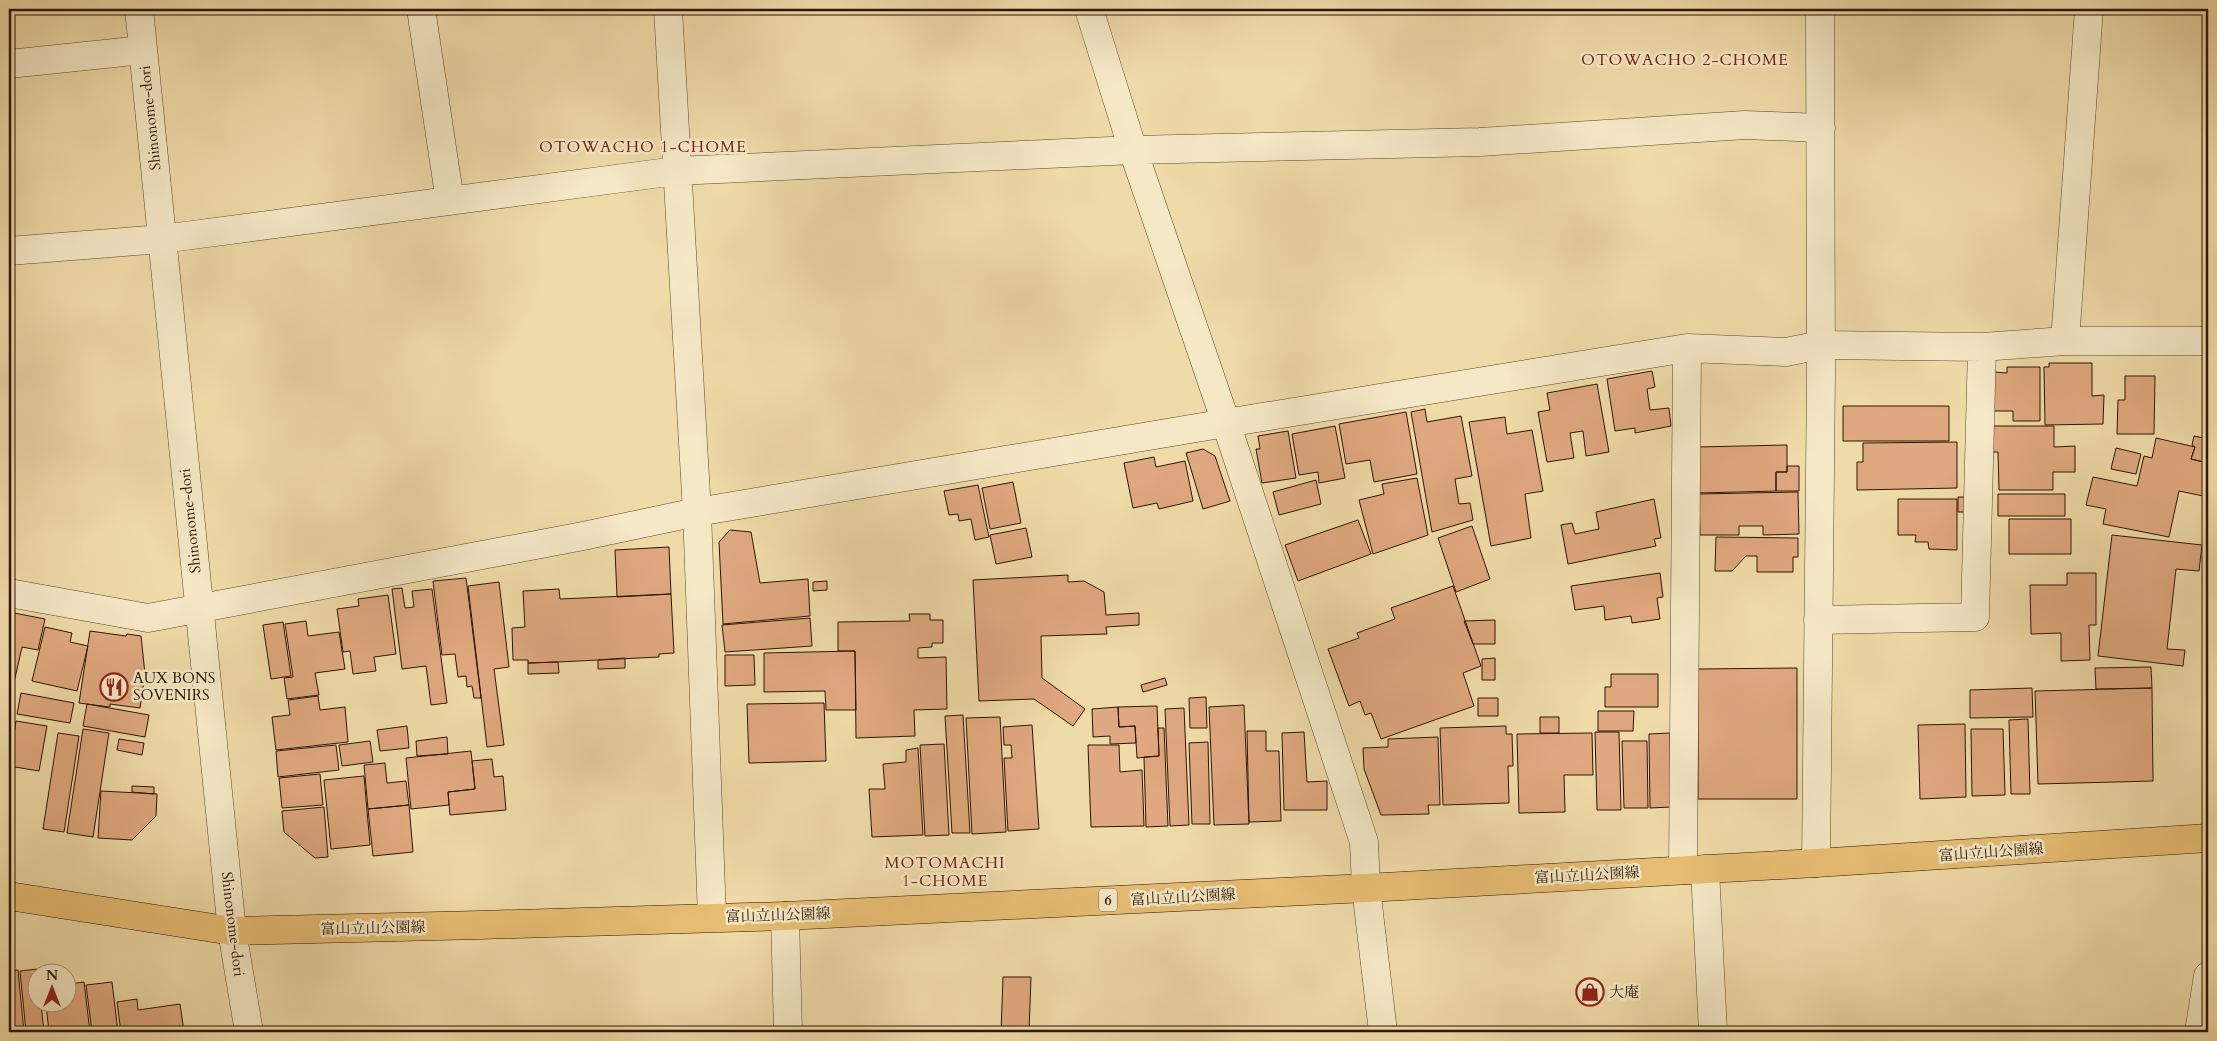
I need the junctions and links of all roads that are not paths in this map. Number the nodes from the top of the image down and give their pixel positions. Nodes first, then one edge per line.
1 (139, 9) edge
2 (421, 9) edge
3 (668, 9) edge
4 (1089, 9) edge
5 (1820, 9) edge
6 (2089, 9) edge
7 (143, 50) junction
8 (9, 64) edge
9 (1821, 128) junction
10 (1133, 150) junction
11 (676, 171) junction
12 (450, 201) junction
13 (162, 239) junction
14 (9, 252) edge
15 (2065, 341) junction
16 (2208, 341) edge
17 (1821, 345) junction
18 (1982, 347) junction
19 (1687, 348) junction
20 (1226, 423) junction
21 (698, 512) junction
22 (9, 593) edge
23 (199, 609) junction
24 (1818, 620) junction
25 (2208, 838) edge
26 (1816, 864) junction
27 (1694, 870) junction
28 (1366, 888) junction
29 (13, 899) edge
30 (785, 916) junction
31 (712, 917) junction
32 (232, 931) junction
33 (2208, 976) edge
34 (248, 1032) edge
35 (788, 1032) edge
36 (1383, 1032) edge
37 (1712, 1032) edge
38 (2199, 1032) edge

1 - 7 street, Shinonome-dori
2 - 12 street
3 - 11 street
4 - 10 street
5 - 9 street
6 - 15 street
7 - 8 street
7 - 13 street, Shinonome-dori
9 - 10 street
9 - 17 street
10 - 11 street
10 - 20 street
11 - 12 street
11 - 21 street
12 - 13 street
13 - 14 street
13 - 23 street, Shinonome-dori
15 - 16 street
15 - 18 street
17 - 18 street
17 - 19 street
17 - 24 street
18 - 24 street
19 - 20 street
19 - 27 street
20 - 21 street
20 - 28 street
21 - 23 street
21 - 31 street
22 - 23 street
23 - 32 street, Shinonome-dori
24 - 26 street
25 - 26 main road, 富山立山公園線 / 6
26 - 27 main road, 富山立山公園線 / 6
27 - 28 main road, 富山立山公園線 / 6
27 - 37 street
28 - 30 main road, 富山立山公園線 / 6
28 - 36 street
29 - 32 main road, 富山立山公園線 / 6
30 - 31 main road, 富山立山公園線 / 6
30 - 35 street
31 - 32 main road, 富山立山公園線 / 6
32 - 34 street, Shinonome-dori
33 - 38 street

